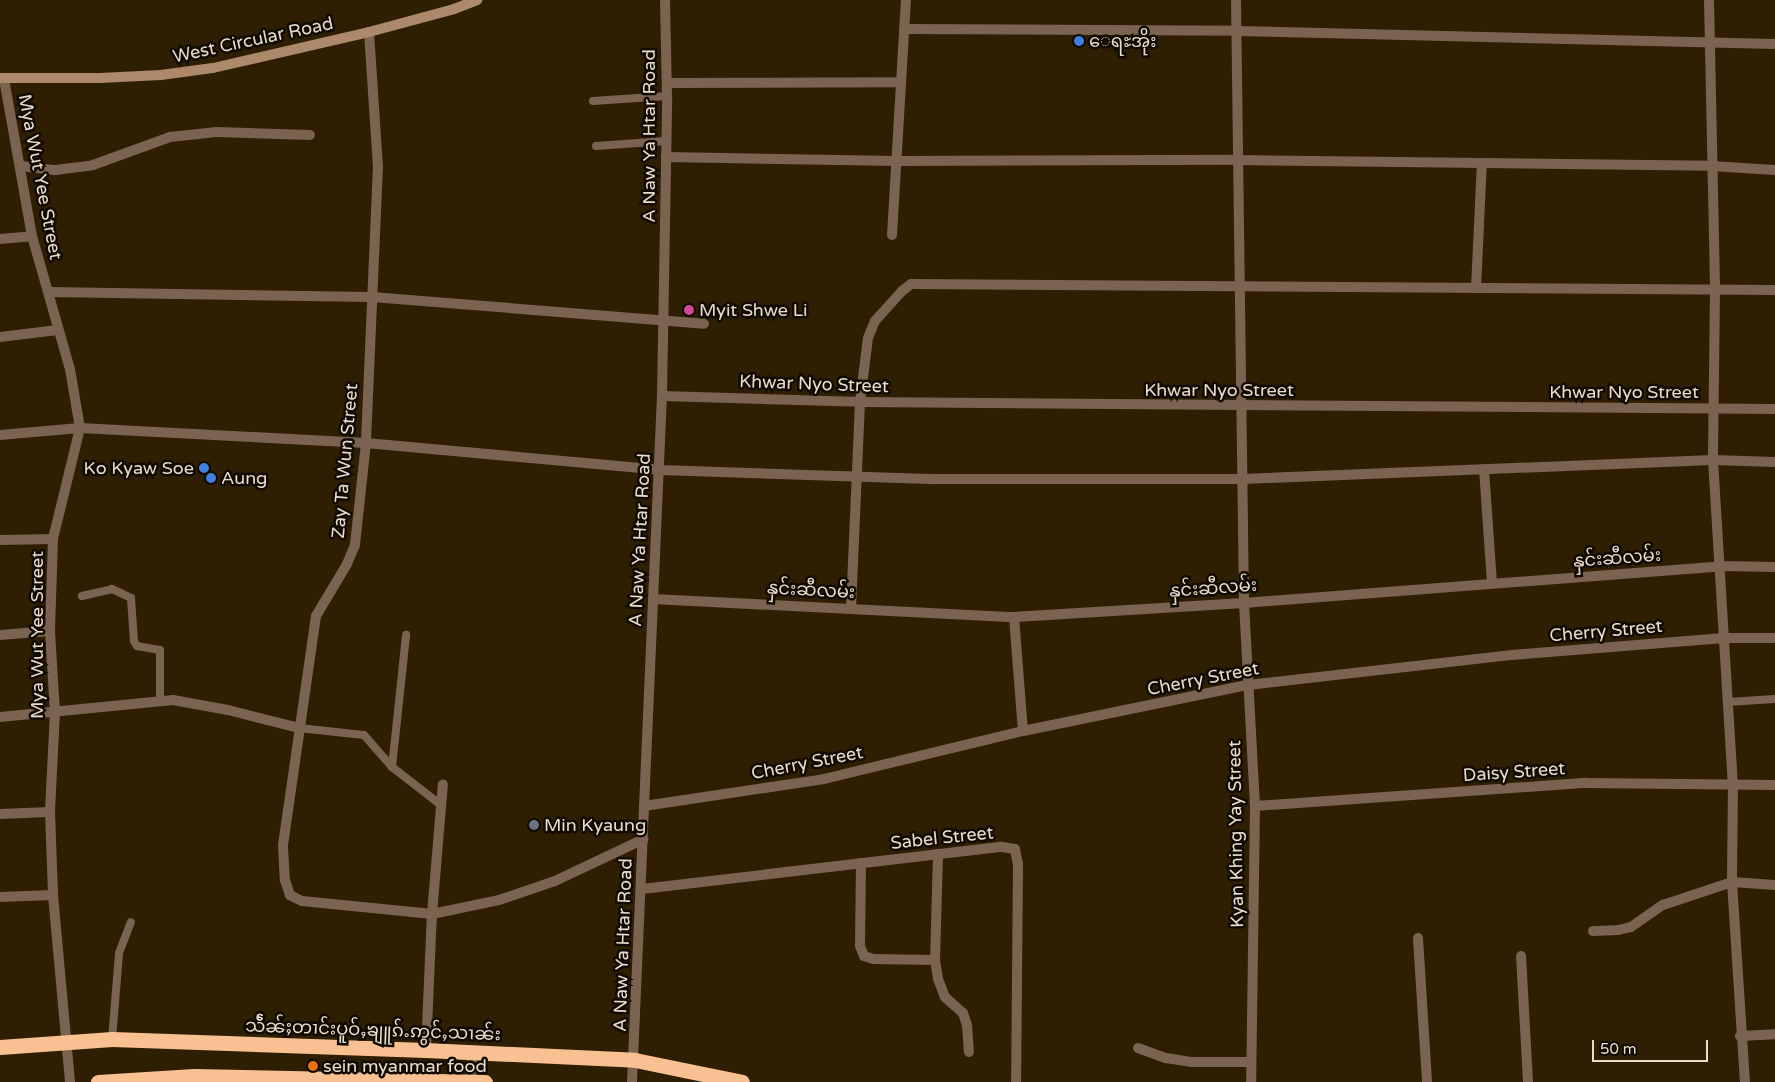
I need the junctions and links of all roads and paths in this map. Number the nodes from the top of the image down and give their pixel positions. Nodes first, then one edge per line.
1 (476, 0) edge
2 (665, 0) edge
3 (906, 0) edge
4 (1236, 0) edge
5 (1708, 0) edge
6 (904, 29) junction
7 (1237, 31) junction
8 (369, 32) junction
9 (1711, 42) junction
10 (1775, 44) edge
11 (2, 78) edge
12 (900, 82) junction
13 (667, 83) junction
14 (667, 96) junction
15 (593, 101) dead end
16 (310, 135) dead end
17 (666, 141) junction
18 (596, 146) dead end
19 (666, 157) junction
20 (1238, 160) junction
21 (898, 161) junction
22 (1482, 163) junction
23 (21, 166) junction
24 (1712, 166) junction
25 (1775, 170) edge
26 (892, 235) dead end
27 (32, 236) junction
28 (0, 239) edge
29 (1242, 286) junction
30 (1476, 288) junction
31 (1715, 290) junction
32 (1775, 290) edge
33 (49, 292) junction
34 (372, 297) junction
35 (663, 320) junction
36 (704, 324) dead end
37 (58, 330) junction
38 (0, 337) edge
39 (662, 396) junction
40 (860, 402) junction
41 (1242, 406) junction
42 (1713, 408) junction
43 (1775, 409) edge
44 (80, 428) junction
45 (0, 435) edge
46 (366, 443) junction
47 (1713, 460) junction
48 (1775, 462) edge
49 (1484, 469) junction
50 (660, 470) junction
51 (858, 475) junction
52 (1242, 479) junction
53 (0, 540) edge
54 (53, 540) junction
55 (1720, 566) junction
56 (1775, 566) edge
57 (1492, 584) junction
58 (82, 596) dead end
59 (653, 599) junction
60 (1244, 602) junction
61 (851, 608) junction
62 (1014, 617) junction
63 (50, 632) junction
64 (0, 635) edge
65 (406, 635) dead end
66 (1724, 638) junction
67 (1775, 638) edge
68 (1248, 686) junction
69 (1775, 699) edge
70 (160, 701) junction
71 (1728, 702) junction
72 (55, 712) junction
73 (0, 717) edge
74 (299, 728) junction
75 (1023, 731) junction
76 (392, 767) junction
77 (1733, 783) junction
78 (443, 784) dead end
79 (1775, 784) edge
80 (441, 805) junction
81 (644, 806) junction
82 (1256, 806) junction
83 (50, 812) junction
84 (0, 814) edge
85 (644, 839) junction
86 (938, 854) junction
87 (861, 863) junction
88 (1732, 882) junction
89 (1775, 885) edge
90 (642, 890) junction
91 (53, 895) junction
92 (0, 897) edge
93 (432, 914) junction
94 (131, 922) dead end
95 (1594, 931) dead end
96 (1418, 938) dead end
97 (1521, 956) dead end
98 (935, 960) junction
99 (1775, 1034) edge
100 (1740, 1036) junction
101 (112, 1039) junction
102 (68, 1041) junction
103 (0, 1047) edge
104 (1138, 1048) dead end
105 (426, 1050) junction
106 (473, 1052) junction
107 (968, 1052) dead end
108 (635, 1060) junction
109 (1251, 1062) junction
110 (70, 1082) edge
111 (98, 1082) edge
112 (475, 1082) edge
113 (632, 1082) edge
114 (742, 1082) edge
115 (1016, 1082) edge
116 (1251, 1082) edge
117 (1427, 1082) edge
118 (1528, 1082) edge
119 (1745, 1082) edge

1 - 8 street, West Circular Road
2 - 13 street, A Naw Ya Htar Road
3 - 6 street
4 - 7 street, Kyan Khing Yay Street
5 - 9 street
6 - 7 street
6 - 12 street
7 - 9 street
7 - 20 street, Kyan Khing Yay Street
8 - 11 street, West Circular Road
8 - 34 street, Zay Ta Wun Street
9 - 10 street
9 - 24 street
11 - 23 street, Mya Wut Yee Street
12 - 13 street
12 - 21 street
13 - 14 street, A Naw Ya Htar Road
14 - 15 lane
14 - 17 street, A Naw Ya Htar Road
16 - 23 street
17 - 18 lane
17 - 19 street, A Naw Ya Htar Road
19 - 21 street
19 - 35 street, A Naw Ya Htar Road
20 - 21 street
20 - 22 street
20 - 29 street, Kyan Khing Yay Street
21 - 26 street
22 - 24 street
22 - 30 street
23 - 27 street, Mya Wut Yee Street
24 - 25 street
24 - 31 street
27 - 28 street
27 - 33 street, Mya Wut Yee Street
29 - 30 street
29 - 40 street
29 - 41 street, Kyan Khing Yay Street
30 - 31 street
31 - 32 street
31 - 42 street
33 - 34 street
33 - 37 street, Mya Wut Yee Street
34 - 35 street
34 - 46 street, Zay Ta Wun Street
35 - 36 street
35 - 39 street, A Naw Ya Htar Road
37 - 38 street
37 - 44 street, Mya Wut Yee Street
39 - 40 street, Khwar Nyo Street
39 - 50 street, A Naw Ya Htar Road
40 - 41 street, Khwar Nyo Street
40 - 51 street
41 - 42 street, Khwar Nyo Street
41 - 52 street, Kyan Khing Yay Street
42 - 43 street, Khwar Nyo Street
42 - 47 street
44 - 45 street
44 - 46 street
44 - 54 street, Mya Wut Yee Street
46 - 50 street
46 - 74 street, Zay Ta Wun Street
47 - 48 street
47 - 49 street
47 - 55 street
49 - 52 street
49 - 57 street
50 - 51 street
50 - 59 street, A Naw Ya Htar Road
51 - 52 street
51 - 61 street
52 - 60 street, Kyan Khing Yay Street
53 - 54 street
54 - 63 street, Mya Wut Yee Street
55 - 56 street, နှင်းဆီလမ်း
55 - 57 street, နှင်းဆီလမ်း
55 - 66 street
57 - 60 street, နှင်းဆီလမ်း
58 - 70 lane
59 - 61 street, နှင်းဆီလမ်း
59 - 81 street, A Naw Ya Htar Road
60 - 62 street, နှင်းဆီလမ်း
60 - 68 street, Kyan Khing Yay Street
61 - 62 street, နှင်းဆီလမ်း
62 - 75 street
63 - 64 street
63 - 72 street, Mya Wut Yee Street
65 - 76 lane
66 - 67 street, Cherry Street
66 - 68 street, Cherry Street
66 - 71 street
68 - 75 street, Cherry Street
68 - 82 street, Kyan Khing Yay Street
69 - 71 lane
70 - 72 street
70 - 74 street
71 - 77 street
72 - 73 street
72 - 83 street, Mya Wut Yee Street
74 - 76 lane
74 - 93 street, Zay Ta Wun Street
75 - 81 street, Cherry Street
76 - 80 lane
77 - 79 street, Daisy Street
77 - 82 street, Daisy Street
77 - 88 street
78 - 80 street
80 - 93 street
81 - 85 street, A Naw Ya Htar Road
82 - 109 street, Kyan Khing Yay Street
83 - 84 street
83 - 91 street, Mya Wut Yee Street
85 - 90 street, A Naw Ya Htar Road
85 - 93 street
86 - 87 street, Sabel Street
86 - 98 street
86 - 115 street, Sabel Street
87 - 90 street, Sabel Street
87 - 98 street
88 - 89 street
88 - 95 street
88 - 100 street
90 - 108 street, A Naw Ya Htar Road
91 - 92 street
91 - 102 street, Mya Wut Yee Street
93 - 105 street
94 - 101 lane
96 - 117 street
97 - 118 street
98 - 107 street
99 - 100 street
100 - 119 street
101 - 102 highway, သဵႅၼ်ႈတၢင်းပူဝ်ႇၶျူၵ်ႉဢွင်ႇသၢၼ်း
101 - 105 highway, သဵႅၼ်ႈတၢင်းပူဝ်ႇၶျူၵ်ႉဢွင်ႇသၢၼ်း
102 - 103 highway, သဵႅၼ်ႈတၢင်းပူဝ်ႇၶျူၵ်ႉဢွင်ႇသၢၼ်း
102 - 110 street, Mya Wut Yee Street
104 - 109 street
105 - 106 highway, သဵႅၼ်ႈတၢင်းပူဝ်ႇၶျူၵ်ႉဢွင်ႇသၢၼ်း
106 - 108 highway, သဵႅၼ်ႈတၢင်းပူဝ်ႇၶျူၵ်ႉဢွင်ႇသၢၼ်း
106 - 112 street
108 - 113 street, A Naw Ya Htar Road
108 - 114 highway, သဵႅၼ်ႈတၢင်းပူဝ်ႇၶျူၵ်ႉဢွင်ႇသၢၼ်း
109 - 116 street, Kyan Khing Yay Street
111 - 112 highway

